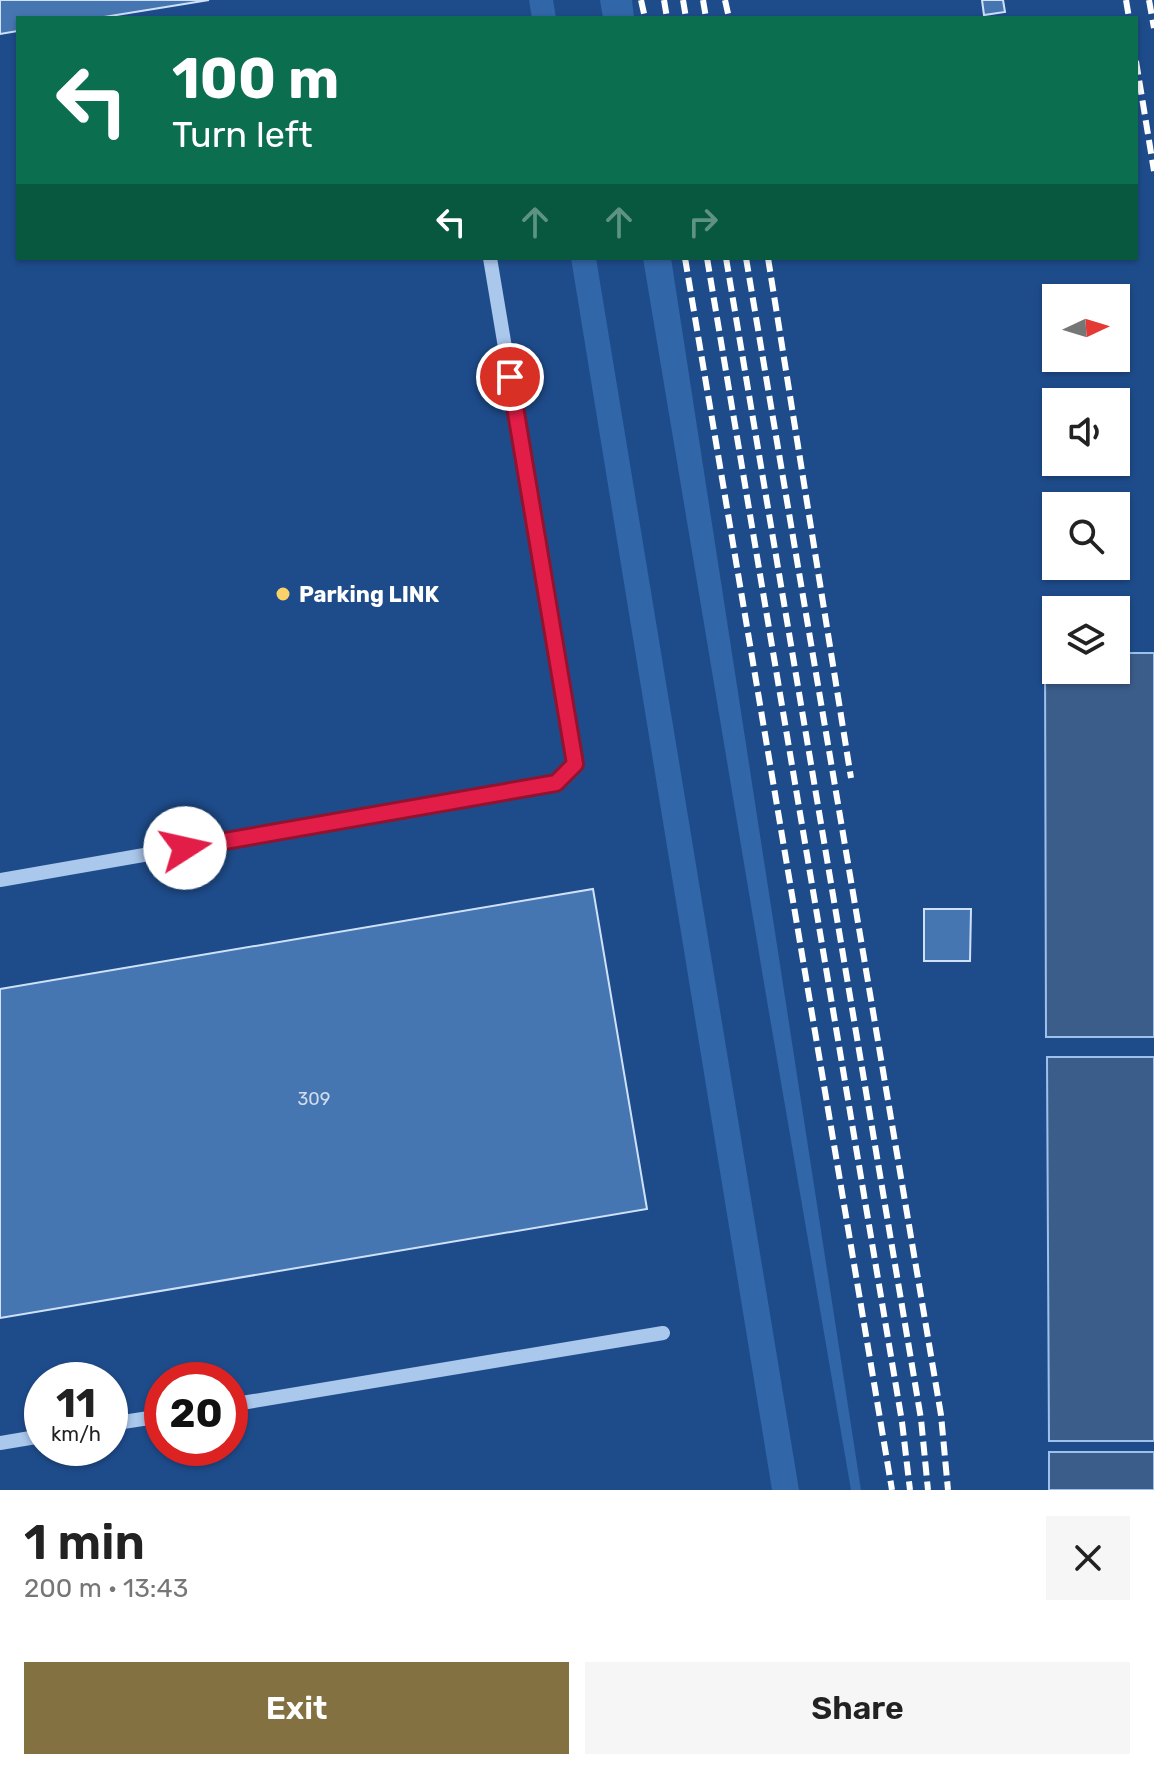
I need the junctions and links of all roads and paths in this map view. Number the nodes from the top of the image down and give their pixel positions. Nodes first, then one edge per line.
1 (490, 260) edge
2 (0, 880) edge
3 (663, 1333) dead end
4 (248, 1402) edge
5 (24, 1439) edge
6 (0, 1443) edge

1 - 2 lane
3 - 4 lane
5 - 6 lane

